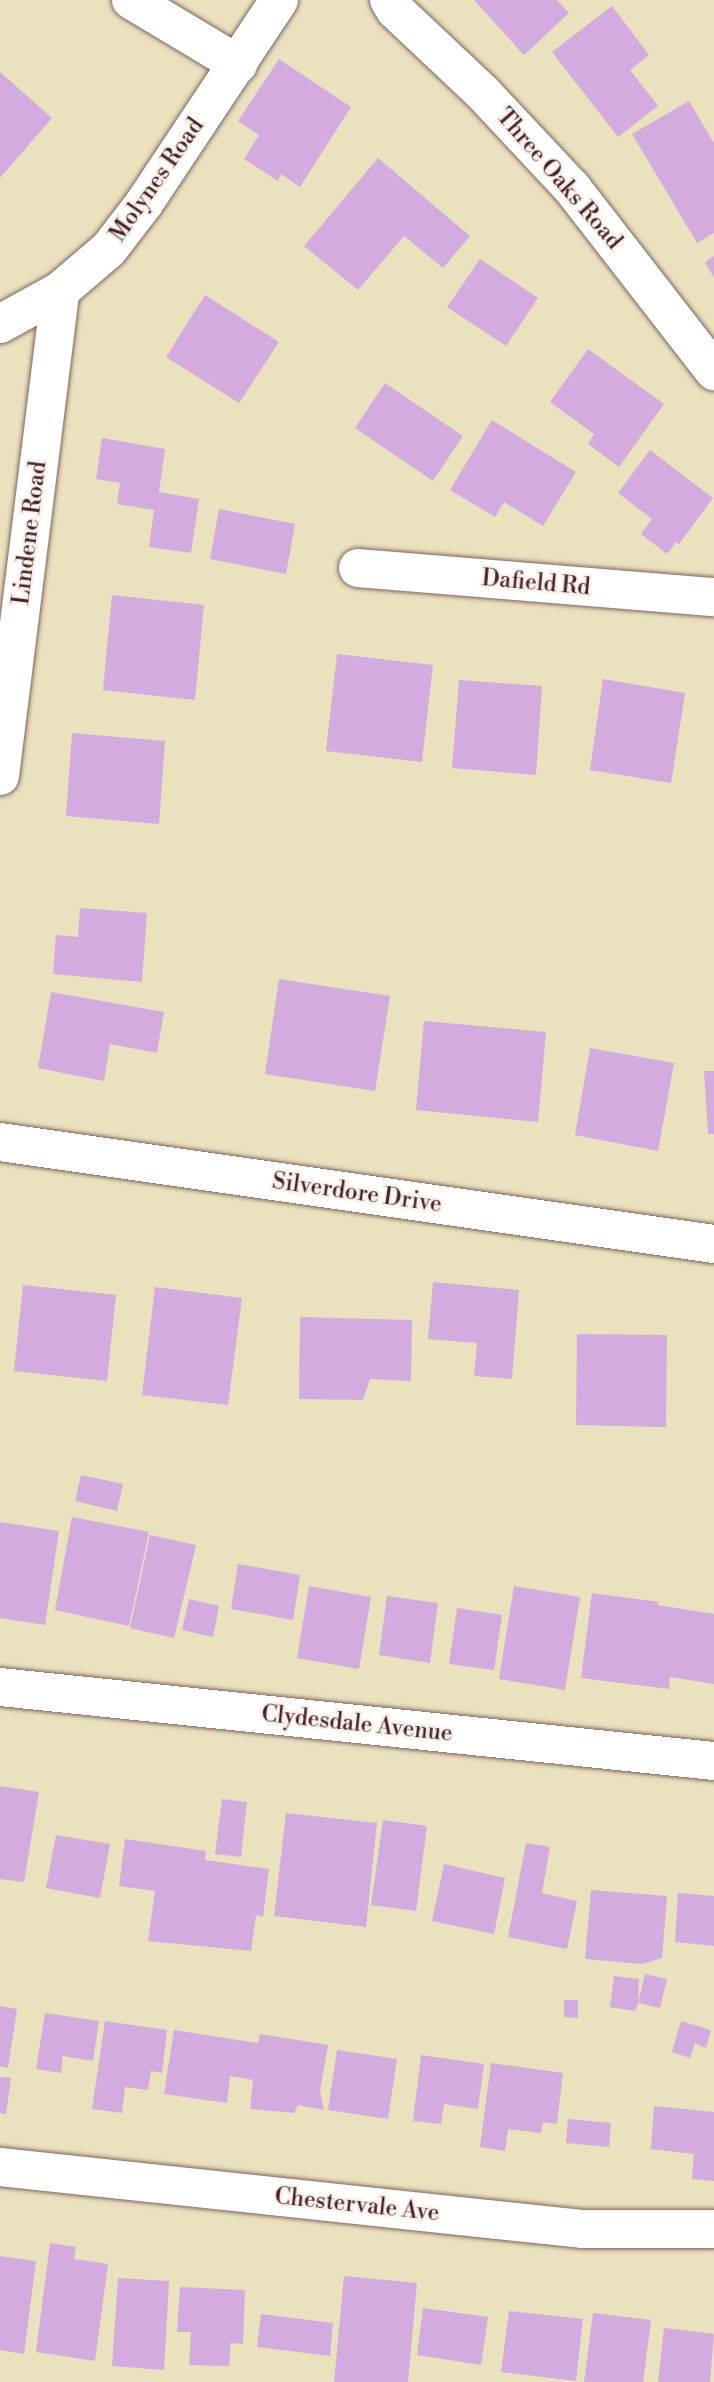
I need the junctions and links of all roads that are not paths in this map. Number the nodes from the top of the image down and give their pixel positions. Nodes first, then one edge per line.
1 (131, 0) edge
2 (279, 0) edge
3 (389, 0) edge
4 (238, 64) junction
5 (60, 291) junction
6 (0, 324) edge
7 (714, 371) edge
8 (358, 568) dead end
9 (714, 597) edge
10 (0, 776) edge
11 (0, 1142) edge
12 (714, 1244) edge
13 (0, 1687) edge
14 (714, 1761) edge
15 (0, 2167) edge
16 (714, 2229) edge

1 - 4 street
2 - 4 street, Molynes Road
3 - 7 street, Three Oaks Road
4 - 5 street, Molynes Road
5 - 6 street, Molynes Road
5 - 10 street, Lindene Road
8 - 9 street, Dafield Rd
11 - 12 street, Silverdore Drive
13 - 14 street, Clydesdale Avenue
15 - 16 street, Chestervale Ave

